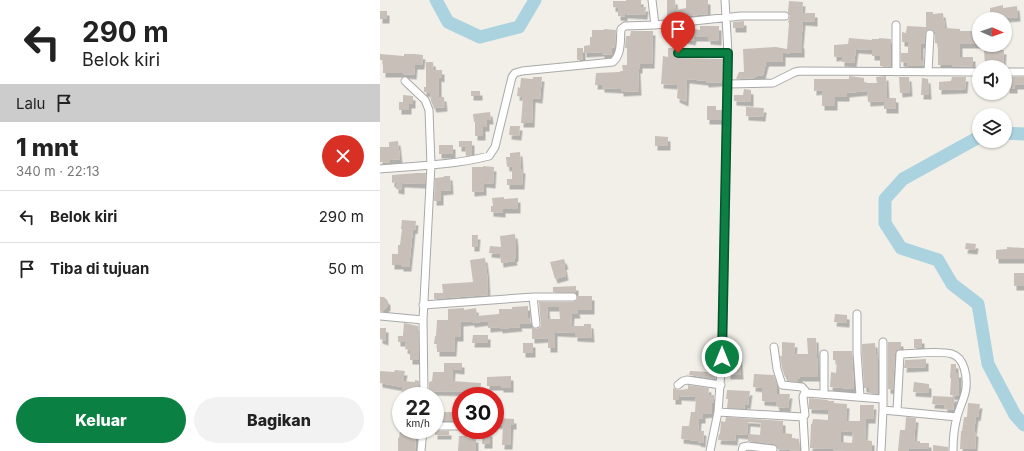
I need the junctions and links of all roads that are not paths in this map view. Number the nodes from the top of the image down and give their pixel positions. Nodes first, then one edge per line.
1 (652, 0) edge
2 (725, 0) edge
3 (785, 16) dead end
4 (726, 18) junction
5 (655, 25) junction
6 (896, 25) dead end
7 (930, 34) dead end
8 (678, 53) dead end
9 (728, 53) junction
10 (896, 72) junction
11 (928, 72) junction
12 (972, 72) edge
13 (1012, 72) edge
14 (1024, 72) edge
15 (405, 81) dead end
16 (728, 84) junction
17 (431, 165) junction
18 (380, 169) edge
19 (573, 296) dead end
20 (532, 297) junction
21 (424, 305) junction
22 (857, 314) dead end
23 (380, 316) edge
24 (423, 320) junction
25 (536, 324) dead end
26 (883, 342) dead end
27 (774, 347) dead end
28 (824, 354) dead end
29 (678, 385) dead end
30 (721, 385) junction
31 (424, 387) edge
32 (807, 393) junction
33 (824, 394) junction
34 (860, 396) junction
35 (882, 399) junction
36 (883, 410) junction
37 (897, 411) junction
38 (718, 412) junction
39 (803, 417) junction
40 (957, 417) junction
41 (422, 439) edge
42 (772, 449) dead end
43 (421, 451) edge
44 (710, 451) edge
45 (742, 451) edge
46 (805, 451) edge
47 (881, 451) edge
48 (953, 451) edge

1 - 5 street
2 - 4 street
3 - 4 street
4 - 5 street
4 - 9 street
5 - 17 street
6 - 10 street
7 - 11 street
8 - 9 street
9 - 16 street
10 - 11 street
10 - 16 street
11 - 12 street
13 - 14 street
15 - 17 street
16 - 30 street
17 - 18 street
17 - 21 street
19 - 20 street
20 - 21 street
20 - 25 street
21 - 24 street
22 - 34 street
23 - 24 street
24 - 31 street
26 - 35 street
27 - 32 street
28 - 33 street
29 - 30 street
30 - 38 street
32 - 33 street
32 - 39 street
33 - 34 street
34 - 35 street
35 - 36 street
36 - 37 street
36 - 47 street
37 - 40 street
37 - 40 street
38 - 39 street
38 - 44 street
39 - 46 street
40 - 48 street
41 - 43 street
42 - 45 street

